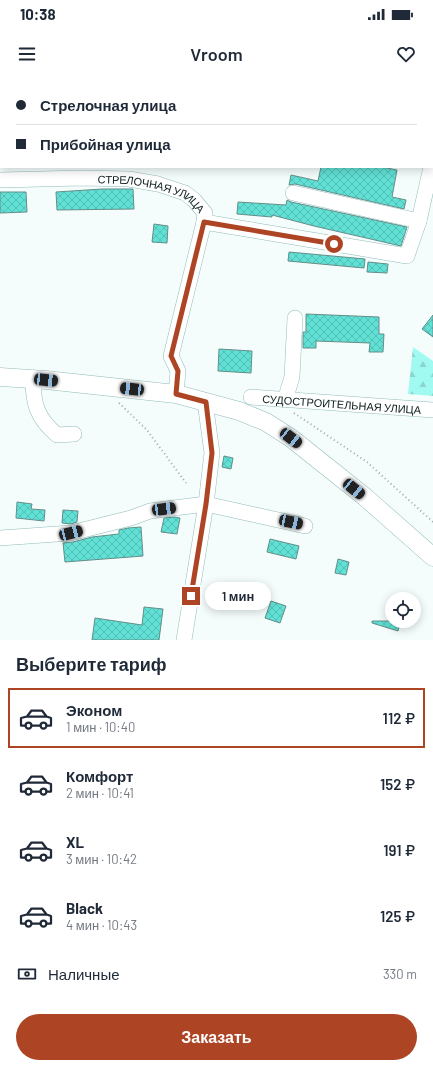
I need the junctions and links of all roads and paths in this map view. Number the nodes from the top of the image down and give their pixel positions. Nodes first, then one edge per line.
1 (432, 168) edge
2 (0, 180) edge
3 (293, 193) dead end
4 (419, 220) junction
5 (204, 222) junction
6 (295, 318) dead end
7 (0, 377) edge
8 (33, 379) junction
9 (176, 394) junction
10 (251, 397) dead end
11 (114, 400) dead end
12 (206, 402) junction
13 (288, 406) junction
14 (433, 410) edge
15 (74, 434) dead end
16 (186, 483) dead end
17 (206, 504) junction
18 (433, 522) edge
19 (305, 526) dead end
20 (0, 538) edge
21 (433, 557) edge
22 (184, 640) edge

1 - 4 street
2 - 5 street, СТРЕЛОЧНАЯ УЛИЦА
3 - 4 street
4 - 5 street, СТРЕЛОЧНАЯ УЛИЦА
5 - 9 street
6 - 13 street
7 - 8 main road
8 - 9 main road
8 - 15 street
9 - 12 main road
10 - 13 street, СУДОСТРОИТЕЛЬНАЯ УЛИЦА
11 - 16 path
12 - 17 street
12 - 21 main road
13 - 14 street, СУДОСТРОИТЕЛЬНАЯ УЛИЦА
13 - 18 path
17 - 19 street
17 - 20 street
17 - 22 street

